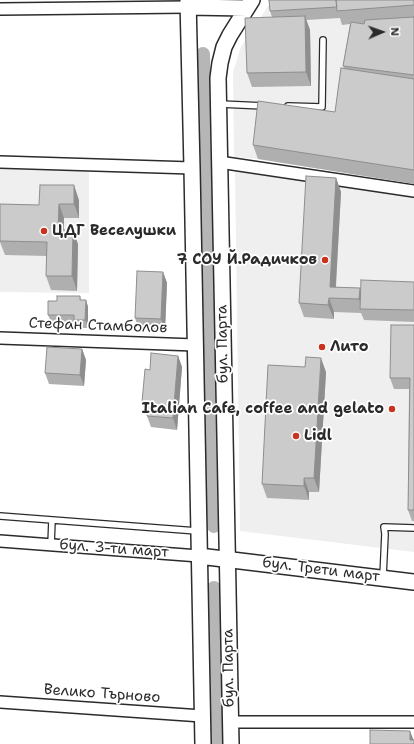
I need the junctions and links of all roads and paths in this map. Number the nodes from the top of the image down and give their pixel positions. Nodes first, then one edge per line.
1 (188, 3) edge
2 (215, 3) edge
3 (249, 4) edge
4 (4, 6) edge
5 (323, 40) dead end
6 (218, 104) junction
7 (270, 106) edge
8 (285, 106) edge
9 (0, 162) edge
10 (219, 162) junction
11 (192, 168) junction
12 (414, 191) edge
13 (0, 338) edge
14 (195, 345) junction
15 (0, 516) edge
16 (52, 520) junction
17 (414, 528) edge
18 (199, 531) junction
19 (0, 541) edge
20 (51, 545) junction
21 (199, 556) junction
22 (227, 559) junction
23 (382, 578) junction
24 (414, 582) edge
25 (0, 702) edge
26 (202, 716) junction
27 (231, 722) junction
28 (414, 722) edge
29 (203, 744) edge
30 (231, 744) edge

1 - 2 main road
1 - 4 street
1 - 11 main road, бул. Парта
2 - 3 main road
3 - 6 main road, бул. Парта
5 - 8 lane
6 - 7 lane
6 - 10 main road, бул. Парта
9 - 11 street
10 - 12 street
10 - 22 main road, бул. Парта
11 - 14 main road, бул. Парта
13 - 14 street, Стефан Стамболов
14 - 18 main road, бул. Парта
15 - 16 lane
16 - 18 lane
16 - 20 lane
17 - 23 lane
18 - 21 main road, бул. Парта
19 - 20 street, бул. 3-ти март
20 - 21 street, бул. 3-ти март
21 - 22 main road, бул. 3-ти март
21 - 26 main road, бул. Парта
22 - 23 main road, бул. Трети март
22 - 27 main road, бул. Парта
23 - 24 main road, бул. Трети март
25 - 26 street, Велико Търново
26 - 29 main road, бул. Парта
27 - 28 street
27 - 30 main road, бул. Парта

